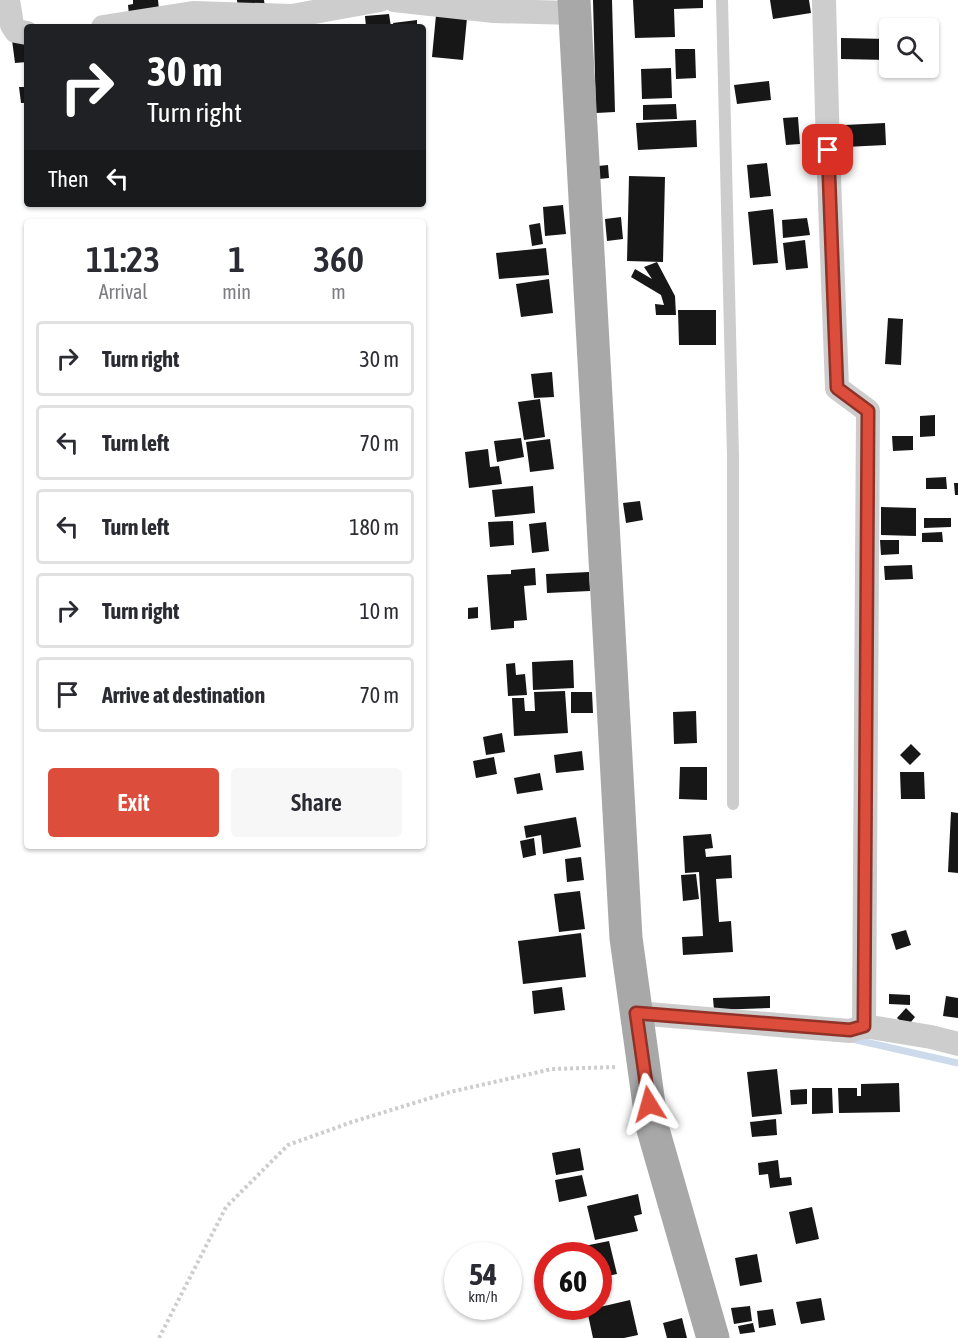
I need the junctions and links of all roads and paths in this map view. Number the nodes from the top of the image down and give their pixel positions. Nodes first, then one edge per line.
1 (8, 0) edge
2 (380, 0) edge
3 (394, 0) edge
4 (722, 0) edge
5 (824, 0) edge
6 (574, 6) edge
7 (122, 24) edge
8 (24, 32) edge
9 (733, 804) dead end
10 (636, 1013) junction
11 (864, 1026) junction
12 (958, 1044) edge
13 (621, 1057) dead end
14 (159, 1338) edge
15 (713, 1338) edge

1 - 8 street
2 - 7 street
3 - 6 street
4 - 9 lane
5 - 11 street
6 - 10 main road
10 - 11 street
10 - 15 main road
11 - 12 street
13 - 14 path

